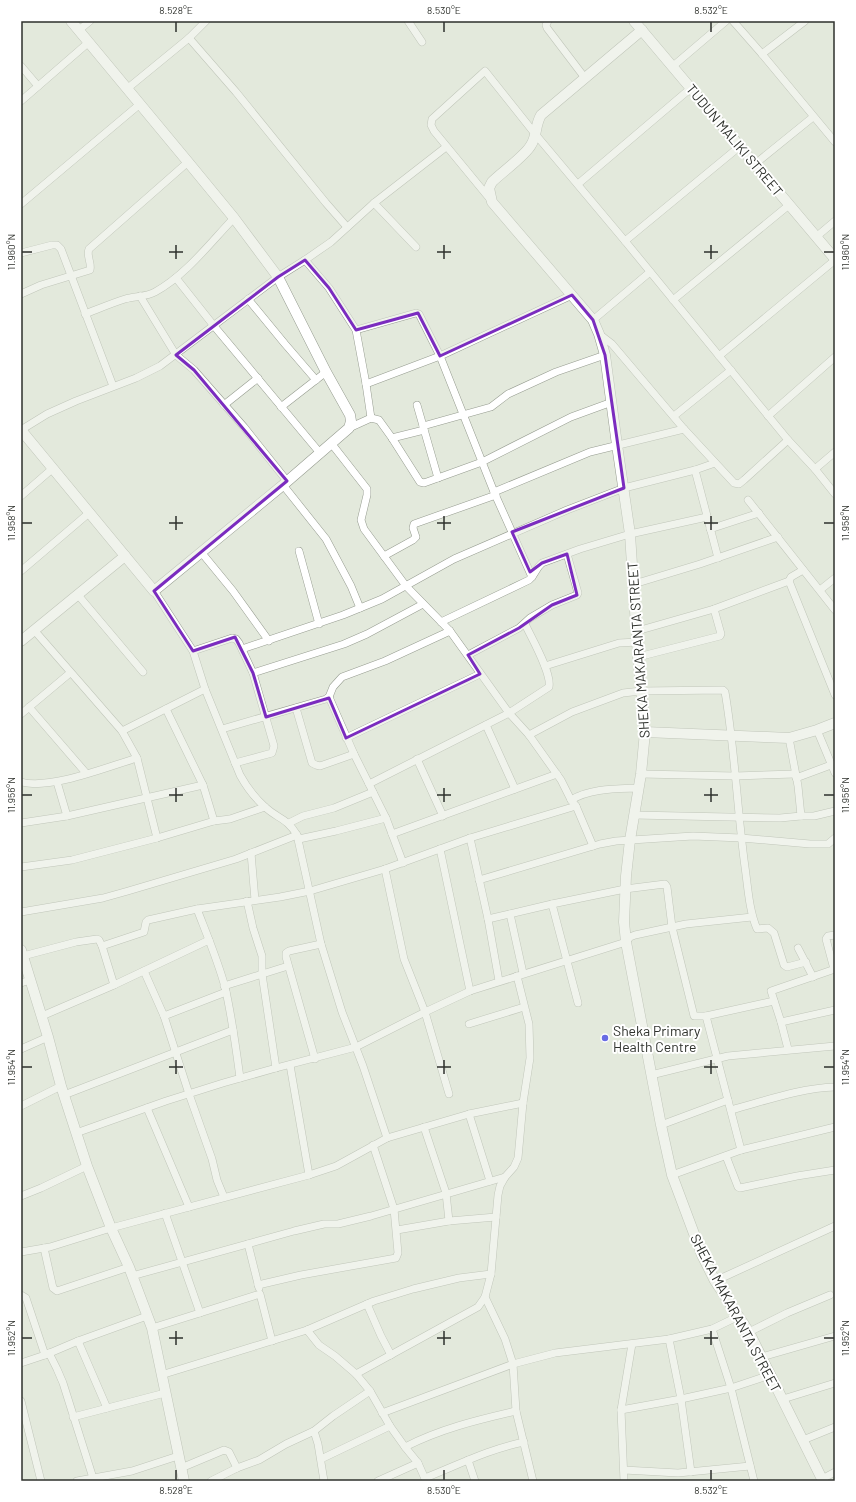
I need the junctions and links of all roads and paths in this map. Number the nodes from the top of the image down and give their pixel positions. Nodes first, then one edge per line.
1 (71, 21) edge
2 (90, 21) edge
3 (206, 21) edge
4 (408, 21) edge
5 (548, 21) edge
6 (634, 21) edge
7 (726, 21) edge
8 (733, 21) edge
9 (805, 21) edge
10 (79, 30) junction
11 (642, 30) junction
12 (189, 38) junction
13 (90, 42) junction
14 (422, 42) dead end
15 (762, 54) junction
16 (21, 66) edge
17 (672, 67) junction
18 (585, 78) junction
19 (38, 86) junction
20 (128, 88) junction
21 (690, 88) junction
22 (21, 101) edge
23 (140, 104) junction
24 (813, 117) junction
25 (536, 135) junction
26 (835, 142) edge
27 (446, 147) junction
28 (739, 147) junction
29 (188, 162) junction
30 (755, 164) junction
31 (578, 184) junction
32 (492, 202) junction
33 (374, 203) junction
34 (21, 204) edge
35 (789, 204) junction
36 (234, 218) junction
37 (835, 221) edge
38 (348, 227) junction
39 (816, 237) junction
40 (625, 241) junction
41 (416, 247) dead end
42 (21, 253) edge
43 (305, 260) junction
44 (835, 260) edge
45 (650, 272) junction
46 (70, 275) junction
47 (278, 277) junction
48 (176, 278) junction
49 (21, 294) edge
50 (572, 295) junction
51 (140, 296) junction
52 (248, 299) junction
53 (673, 300) junction
54 (85, 314) junction
55 (593, 320) junction
56 (214, 326) junction
57 (356, 330) junction
58 (599, 334) junction
59 (176, 355) junction
60 (605, 355) junction
61 (440, 356) junction
62 (719, 356) junction
63 (835, 357) edge
64 (731, 370) junction
65 (326, 372) junction
66 (258, 378) junction
67 (316, 380) junction
68 (366, 384) junction
69 (113, 386) junction
70 (612, 402) junction
71 (224, 405) junction
72 (417, 405) dead end
73 (281, 407) junction
74 (464, 415) junction
75 (674, 416) junction
76 (768, 416) junction
77 (371, 418) junction
78 (349, 428) junction
79 (424, 428) junction
80 (684, 429) junction
81 (21, 430) edge
82 (392, 438) junction
83 (788, 440) junction
84 (330, 443) junction
85 (617, 445) junction
86 (835, 452) edge
87 (320, 453) junction
88 (482, 462) junction
89 (715, 463) junction
90 (52, 469) junction
91 (815, 469) junction
92 (695, 470) junction
93 (438, 478) junction
94 (285, 483) junction
95 (624, 488) junction
96 (495, 493) junction
97 (835, 494) edge
98 (21, 496) edge
99 (748, 500) dead end
100 (89, 513) junction
101 (759, 513) junction
102 (707, 517) junction
103 (710, 530) junction
104 (512, 532) junction
105 (630, 534) junction
106 (778, 536) junction
107 (299, 551) dead end
108 (201, 552) junction
109 (567, 554) junction
110 (125, 556) junction
111 (384, 556) junction
112 (718, 558) junction
113 (803, 570) junction
114 (21, 571) edge
115 (532, 577) junction
116 (835, 578) edge
117 (789, 581) junction
118 (634, 584) junction
119 (406, 586) junction
120 (820, 590) junction
121 (154, 591) junction
122 (78, 595) junction
123 (423, 604) junction
124 (360, 608) junction
125 (714, 609) junction
126 (835, 610) edge
127 (441, 622) junction
128 (319, 624) junction
129 (525, 624) junction
130 (34, 630) junction
131 (450, 631) junction
132 (637, 631) junction
133 (21, 641) edge
134 (269, 641) junction
135 (638, 642) junction
136 (242, 650) junction
137 (193, 651) junction
138 (468, 656) junction
139 (638, 656) junction
140 (545, 666) junction
141 (143, 672) dead end
142 (70, 673) junction
143 (253, 673) junction
144 (480, 674) junction
145 (205, 689) junction
146 (641, 691) junction
147 (835, 695) edge
148 (329, 697) junction
149 (29, 707) junction
150 (296, 708) junction
151 (166, 709) junction
152 (509, 713) junction
153 (21, 714) edge
154 (266, 717) junction
155 (835, 723) edge
156 (486, 725) junction
157 (222, 729) junction
158 (817, 730) junction
159 (122, 732) junction
160 (645, 732) junction
161 (528, 735) junction
162 (731, 735) junction
163 (346, 738) junction
164 (789, 738) junction
165 (354, 754) junction
166 (136, 758) junction
167 (417, 759) junction
168 (235, 763) junction
169 (831, 765) junction
170 (86, 773) junction
171 (835, 773) edge
172 (557, 774) junction
173 (642, 774) junction
174 (735, 776) junction
175 (796, 776) junction
176 (21, 782) edge
177 (57, 782) junction
178 (369, 784) junction
179 (203, 785) junction
180 (639, 788) junction
181 (515, 789) junction
182 (373, 792) junction
183 (148, 799) junction
184 (574, 803) junction
185 (265, 807) junction
186 (835, 811) edge
187 (634, 815) junction
188 (67, 816) junction
189 (443, 816) junction
190 (801, 816) junction
191 (739, 817) junction
192 (386, 818) junction
193 (214, 821) junction
194 (21, 823) edge
195 (289, 823) junction
196 (392, 834) junction
197 (298, 837) junction
198 (157, 838) junction
199 (470, 838) junction
200 (741, 838) junction
201 (835, 838) edge
202 (630, 840) junction
203 (594, 846) junction
204 (440, 849) junction
205 (251, 853) junction
206 (403, 863) junction
207 (21, 866) edge
208 (385, 869) junction
209 (479, 880) junction
210 (625, 889) junction
211 (310, 891) junction
212 (255, 900) junction
213 (247, 901) junction
214 (552, 904) junction
215 (198, 909) junction
216 (21, 912) edge
217 (510, 914) junction
218 (752, 917) junction
219 (488, 919) junction
220 (672, 927) junction
221 (835, 935) edge
222 (209, 940) junction
223 (626, 942) junction
224 (321, 944) junction
225 (102, 946) junction
226 (798, 948) dead end
227 (22, 953) edge
228 (567, 960) junction
229 (806, 962) junction
230 (288, 966) junction
231 (835, 969) edge
232 (144, 971) junction
233 (262, 974) junction
234 (520, 974) junction
235 (813, 977) junction
236 (499, 981) junction
237 (26, 982) edge
238 (114, 985) junction
239 (225, 989) junction
240 (470, 991) junction
241 (774, 1001) junction
242 (578, 1003) dead end
243 (524, 1007) junction
244 (835, 1010) edge
245 (425, 1012) junction
246 (42, 1016) junction
247 (164, 1016) junction
248 (706, 1016) junction
249 (781, 1022) junction
250 (469, 1024) dead end
251 (233, 1030) junction
252 (48, 1037) junction
253 (835, 1046) edge
254 (356, 1047) junction
255 (21, 1049) edge
256 (788, 1050) junction
257 (175, 1051) junction
258 (717, 1058) junction
259 (315, 1059) junction
260 (290, 1065) junction
261 (276, 1068) junction
262 (651, 1075) junction
263 (240, 1078) junction
264 (835, 1087) edge
265 (62, 1090) junction
266 (188, 1094) junction
267 (449, 1094) dead end
268 (728, 1100) junction
269 (523, 1103) junction
270 (21, 1106) edge
271 (147, 1108) junction
272 (730, 1110) junction
273 (469, 1114) junction
274 (661, 1125) junction
275 (424, 1127) junction
276 (835, 1127) edge
277 (76, 1133) junction
278 (386, 1138) junction
279 (373, 1145) junction
280 (741, 1150) junction
281 (726, 1156) junction
282 (87, 1166) junction
283 (835, 1170) edge
284 (309, 1175) junction
285 (672, 1175) junction
286 (505, 1177) junction
287 (490, 1181) junction
288 (446, 1193) junction
289 (21, 1196) edge
290 (224, 1197) junction
291 (189, 1207) junction
292 (394, 1209) junction
293 (165, 1214) junction
294 (496, 1217) junction
295 (449, 1221) junction
296 (835, 1226) edge
297 (111, 1228) junction
298 (397, 1230) junction
299 (248, 1244) junction
300 (44, 1248) junction
301 (21, 1252) edge
302 (182, 1262) junction
303 (130, 1271) junction
304 (492, 1274) junction
305 (715, 1281) junction
306 (258, 1285) junction
307 (260, 1294) junction
308 (21, 1295) edge
309 (830, 1295) dead end
310 (486, 1297) junction
311 (367, 1304) junction
312 (200, 1313) junction
313 (147, 1316) junction
314 (739, 1316) junction
315 (152, 1328) junction
316 (712, 1329) junction
317 (307, 1330) junction
318 (749, 1332) junction
319 (835, 1336) edge
320 (669, 1338) junction
321 (78, 1341) junction
322 (272, 1341) junction
323 (632, 1344) junction
324 (47, 1354) junction
325 (391, 1355) junction
326 (762, 1357) junction
327 (21, 1363) edge
328 (513, 1364) junction
329 (356, 1374) junction
330 (770, 1375) junction
331 (161, 1376) junction
332 (835, 1383) edge
333 (731, 1388) junction
334 (370, 1391) junction
335 (165, 1393) junction
336 (681, 1399) junction
337 (783, 1399) junction
338 (21, 1404) edge
339 (107, 1408) junction
340 (621, 1410) junction
341 (516, 1411) junction
342 (382, 1412) junction
343 (73, 1417) junction
344 (390, 1426) junction
345 (835, 1427) edge
346 (314, 1431) junction
347 (803, 1440) junction
348 (524, 1442) junction
349 (405, 1447) junction
350 (178, 1456) junction
351 (321, 1459) junction
352 (468, 1460) junction
353 (418, 1463) junction
354 (750, 1466) junction
355 (181, 1468) junction
356 (237, 1468) junction
357 (624, 1470) junction
358 (691, 1472) junction
359 (835, 1472) edge
360 (660, 1473) junction
361 (89, 1480) edge
362 (425, 1480) edge
363 (822, 1480) edge
364 (40, 1481) edge
365 (77, 1481) edge
366 (184, 1481) edge
367 (211, 1481) edge
368 (324, 1481) edge
369 (378, 1481) edge
370 (475, 1481) edge
371 (533, 1481) edge
372 (624, 1481) edge
373 (663, 1481) edge
374 (754, 1481) edge

1 - 10 street
2 - 10 street
3 - 12 street
4 - 14 street
5 - 18 street
6 - 11 street, TUDUN MALIKI STREET
7 - 17 street
8 - 15 street
9 - 15 street
10 - 13 street
11 - 17 street, TUDUN MALIKI STREET
11 - 18 street
12 - 20 street
12 - 38 street
13 - 19 street
13 - 20 street
15 - 24 street
16 - 19 street
17 - 21 street, TUDUN MALIKI STREET
18 - 25 street
19 - 22 street
20 - 23 street
21 - 28 street, TUDUN MALIKI STREET
21 - 31 street
23 - 29 street
23 - 34 street
24 - 26 street
24 - 30 street
25 - 27 street
25 - 31 street
25 - 32 street
27 - 32 street
27 - 33 street
28 - 30 street, TUDUN MALIKI STREET
28 - 40 street
29 - 36 street
29 - 46 street
30 - 35 street, TUDUN MALIKI STREET
31 - 40 street
32 - 50 street, SHEKA MAKARANTA STREET
33 - 38 street
33 - 41 street
35 - 39 street, TUDUN MALIKI STREET
35 - 53 street
36 - 47 street
36 - 48 street
37 - 39 street
38 - 43 street
39 - 44 street, TUDUN MALIKI STREET
40 - 45 street
42 - 46 street
43 - 47 street
43 - 57 street
44 - 62 street
45 - 53 street
45 - 55 street
46 - 49 street
46 - 54 street
47 - 52 street
47 - 65 street
48 - 51 street
48 - 56 street
50 - 55 street, SHEKA MAKARANTA STREET
50 - 61 street
51 - 54 street
51 - 59 street
52 - 56 street
52 - 67 street
53 - 62 street
54 - 69 street
55 - 58 street, SHEKA MAKARANTA STREET
56 - 59 street
56 - 66 street
57 - 61 street
57 - 68 street
58 - 60 street, SHEKA MAKARANTA STREET
58 - 75 street
59 - 69 street
59 - 71 street
60 - 70 street, SHEKA MAKARANTA STREET
60 - 74 street
61 - 68 street
61 - 74 street
62 - 64 street
63 - 76 street
64 - 75 street
64 - 76 street
65 - 67 street
65 - 78 street
66 - 71 street
66 - 73 street
67 - 73 street
68 - 77 street
69 - 81 street
70 - 85 street, SHEKA MAKARANTA STREET
70 - 88 street
71 - 94 street
72 - 79 street
73 - 87 street
74 - 79 street
74 - 88 street
75 - 80 street
76 - 83 street
77 - 78 street
77 - 82 street
78 - 84 street
79 - 82 street
79 - 93 street
80 - 85 street
80 - 89 street
81 - 90 street
82 - 93 street
83 - 89 street
83 - 91 street
84 - 87 street
84 - 111 street
85 - 95 street, SHEKA MAKARANTA STREET
85 - 96 street
86 - 91 street
87 - 94 street
88 - 93 street
88 - 96 street
89 - 92 street
90 - 98 street
90 - 100 street
91 - 97 street
92 - 95 street
92 - 102 street
94 - 108 street
94 - 124 street
95 - 104 street
95 - 105 street, SHEKA MAKARANTA STREET
96 - 104 street
96 - 111 street
99 - 101 street
100 - 110 street
100 - 114 street
101 - 103 street
101 - 106 street
102 - 103 street
102 - 105 street
103 - 112 street
104 - 115 street
104 - 119 street
105 - 109 street
105 - 118 street, SHEKA MAKARANTA STREET
106 - 112 street
106 - 113 street
107 - 128 street
108 - 121 street
108 - 134 street
109 - 115 street
109 - 129 street
110 - 121 street
110 - 122 street
111 - 119 street
112 - 118 street
113 - 117 street
113 - 120 street
115 - 127 street
116 - 120 street
117 - 125 street
117 - 147 street
118 - 132 street, SHEKA MAKARANTA STREET
119 - 123 street
119 - 124 street
120 - 126 street
121 - 137 street
122 - 130 street
122 - 141 street
123 - 127 street
123 - 143 street
124 - 128 street
125 - 132 street
125 - 139 street
127 - 131 street
128 - 134 street
129 - 138 street
129 - 140 street
130 - 133 street
130 - 142 street
131 - 138 street
131 - 148 street
132 - 135 street, SHEKA MAKARANTA STREET
134 - 136 street
135 - 139 street, SHEKA MAKARANTA STREET
135 - 140 street
136 - 137 street
136 - 143 street
137 - 145 street
138 - 144 street
139 - 146 street, SHEKA MAKARANTA STREET
140 - 152 street
142 - 149 street
142 - 159 street
143 - 154 street
144 - 152 street
144 - 163 street
145 - 151 street
145 - 157 street
146 - 160 street, SHEKA MAKARANTA STREET
146 - 161 street
146 - 162 street
148 - 150 street
148 - 163 street
149 - 153 street
149 - 170 street
150 - 154 street
150 - 165 street
151 - 159 street
151 - 179 street
152 - 156 street
152 - 161 street
154 - 157 street
154 - 168 street
155 - 158 street
156 - 167 street
156 - 181 street
157 - 168 street
158 - 164 street
158 - 169 street
159 - 166 street
160 - 162 street
160 - 173 street, SHEKA MAKARANTA STREET
161 - 172 street
162 - 164 street
162 - 174 street
163 - 165 street
164 - 175 street
165 - 178 street
166 - 170 street
166 - 183 street
167 - 178 street
167 - 189 street
168 - 185 street
169 - 171 street
169 - 175 street
170 - 177 street
172 - 181 street
172 - 184 street
173 - 174 street
173 - 180 street, SHEKA MAKARANTA STREET
174 - 175 street
174 - 191 street
175 - 190 street
176 - 177 street
177 - 188 street
178 - 182 street
179 - 183 street
179 - 193 street
180 - 184 street
180 - 187 street, SHEKA MAKARANTA STREET
181 - 189 street
182 - 192 street
182 - 195 street
183 - 188 street
183 - 198 street
184 - 199 street
184 - 203 street
185 - 193 street
185 - 195 street
186 - 190 street
187 - 191 street
187 - 202 street, SHEKA MAKARANTA STREET
188 - 194 street
189 - 196 street
190 - 191 street
191 - 200 street
192 - 196 street
192 - 197 street
193 - 198 street
195 - 197 street
196 - 206 street
197 - 205 street
197 - 211 street
198 - 207 street
199 - 204 street
199 - 209 street
200 - 201 street
200 - 202 street
200 - 218 street
202 - 203 street
202 - 210 street, SHEKA MAKARANTA STREET
203 - 209 street
204 - 206 street
204 - 240 street
205 - 212 street
205 - 216 street
206 - 208 street
208 - 211 street
208 - 245 street
209 - 219 street
210 - 214 street
210 - 220 street
210 - 223 street, SHEKA MAKARANTA STREET
211 - 212 street
211 - 224 street
212 - 213 street
213 - 215 street
213 - 233 street
214 - 217 street
214 - 228 street
215 - 222 street
215 - 225 street
217 - 219 street
217 - 234 street
218 - 220 street
218 - 229 street
219 - 236 street
220 - 223 street
220 - 248 street
221 - 231 street
222 - 232 street
222 - 239 street
223 - 228 street
223 - 262 street, SHEKA MAKARANTA STREET
224 - 230 street
224 - 254 street
225 - 227 street
225 - 238 street
226 - 229 street
227 - 237 street
228 - 234 street
228 - 242 street
229 - 235 street
230 - 233 street
230 - 259 street
231 - 235 street
232 - 238 street
232 - 247 street
233 - 239 street
233 - 261 street
234 - 236 street
234 - 243 street
235 - 241 street
236 - 240 street
237 - 246 street
238 - 246 street
239 - 247 street
239 - 251 street
240 - 245 street
241 - 248 street
241 - 249 street
243 - 250 street
243 - 269 street
244 - 249 street
245 - 254 street
245 - 267 street
246 - 252 street
247 - 257 street
248 - 258 street
249 - 256 street
251 - 257 street
251 - 263 street
252 - 255 street
252 - 265 street
253 - 256 street
254 - 259 street
254 - 278 street
256 - 258 street
257 - 265 street
257 - 266 street
258 - 262 street
258 - 268 street
259 - 260 street
260 - 261 street
260 - 284 street
261 - 263 street
262 - 274 street, SHEKA MAKARANTA STREET
263 - 266 street
264 - 272 street
265 - 270 street
265 - 277 street
266 - 271 street
266 - 290 street
268 - 272 street
268 - 274 street
269 - 273 street
269 - 286 street
271 - 277 street
271 - 291 street
272 - 280 street
273 - 275 street
273 - 287 street
274 - 285 street, SHEKA MAKARANTA STREET
275 - 278 street
275 - 288 street
276 - 280 street
277 - 282 street
278 - 279 street
279 - 284 street
279 - 292 street
280 - 281 street
281 - 283 street
281 - 285 street
282 - 289 street
282 - 297 street
284 - 290 street
285 - 305 street, SHEKA MAKARANTA STREET
286 - 287 street
286 - 294 street
287 - 288 street
288 - 292 street
288 - 295 street
290 - 291 street
291 - 293 street
292 - 298 street
292 - 299 street
293 - 297 street
293 - 302 street
294 - 295 street
294 - 304 street
295 - 298 street
296 - 305 street
297 - 300 street
297 - 303 street
298 - 306 street
299 - 302 street
299 - 306 street
300 - 301 street
300 - 303 street
302 - 303 street
302 - 312 street
303 - 313 street
304 - 310 street
304 - 311 street
305 - 314 street, SHEKA MAKARANTA STREET
306 - 307 street
307 - 312 street
307 - 322 street
308 - 324 street
309 - 318 street
310 - 325 street
310 - 328 street
311 - 317 street
311 - 325 street
312 - 315 street
313 - 315 street
313 - 321 street
314 - 316 street
314 - 318 street, SHEKA MAKARANTA STREET
315 - 331 street
316 - 320 street
316 - 333 street
317 - 322 street
317 - 329 street
318 - 326 street, SHEKA MAKARANTA STREET
319 - 326 street
320 - 323 street
320 - 336 street
321 - 324 street
321 - 339 street
322 - 331 street
323 - 328 street
323 - 340 street
324 - 327 street
324 - 343 street
325 - 329 street
326 - 330 street, SHEKA MAKARANTA STREET
328 - 341 street
328 - 342 street
329 - 334 street
330 - 333 street
330 - 337 street, SHEKA MAKARANTA STREET
331 - 335 street
332 - 337 street
333 - 336 street
333 - 354 street
334 - 342 street
334 - 346 street
335 - 339 street
335 - 350 street
336 - 340 street
336 - 358 street
337 - 347 street, SHEKA MAKARANTA STREET
338 - 364 street
339 - 343 street
340 - 357 street
341 - 348 street
341 - 349 street
342 - 344 street
343 - 361 street
344 - 349 street
344 - 351 street
345 - 347 street
346 - 351 street
346 - 356 street
347 - 363 street, SHEKA MAKARANTA STREET
348 - 352 street
348 - 371 street
349 - 353 street
350 - 355 street
350 - 361 street
351 - 368 street
352 - 362 street
352 - 370 street
353 - 362 street
353 - 369 street
354 - 358 street
354 - 374 street
355 - 356 street
355 - 366 street
356 - 367 street
357 - 360 street
357 - 372 street
358 - 360 street
359 - 363 street
360 - 373 street
361 - 365 street

